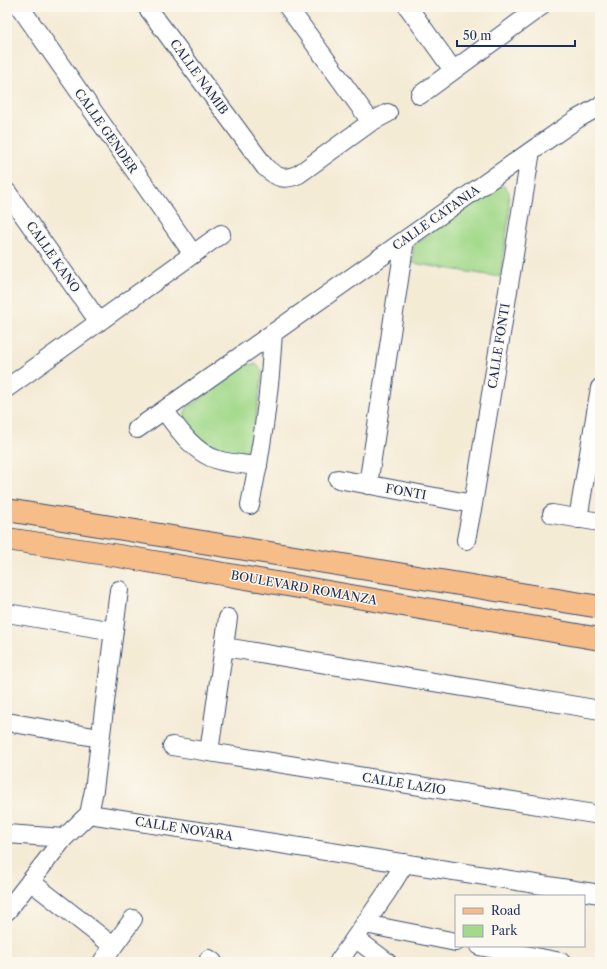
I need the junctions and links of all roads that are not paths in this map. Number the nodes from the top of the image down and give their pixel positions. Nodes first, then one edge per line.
1 (20, 7) edge
2 (147, 7) edge
3 (288, 7) edge
4 (408, 7) edge
5 (540, 7) edge
6 (453, 70) junction
7 (420, 95) dead end
8 (600, 106) edge
9 (388, 113) dead end
10 (371, 122) junction
11 (531, 151) junction
12 (7, 192) edge
13 (221, 234) dead end
14 (405, 240) junction
15 (193, 254) junction
16 (99, 322) junction
17 (273, 333) junction
18 (8, 384) edge
19 (600, 388) edge
20 (164, 410) junction
21 (137, 429) dead end
22 (258, 466) junction
23 (338, 479) dead end
24 (368, 485) junction
25 (473, 504) junction
26 (250, 505) dead end
27 (7, 510) edge
28 (552, 514) dead end
29 (578, 519) junction
30 (600, 522) edge
31 (7, 539) edge
32 (466, 540) dead end
33 (119, 590) dead end
34 (600, 607) edge
35 (7, 612) edge
36 (228, 618) dead end
37 (114, 631) junction
38 (600, 639) edge
39 (225, 647) junction
40 (600, 710) edge
41 (7, 722) edge
42 (100, 738) junction
43 (172, 746) dead end
44 (209, 752) junction
45 (90, 814) junction
46 (600, 816) edge
47 (7, 834) edge
48 (64, 838) junction
49 (405, 863) junction
50 (30, 881) junction
51 (600, 894) edge
52 (7, 910) edge
53 (133, 919) dead end
54 (360, 931) junction
55 (455, 942) edge
56 (113, 946) junction
57 (484, 947) edge
58 (339, 961) edge
59 (102, 962) edge
60 (387, 962) edge
61 (561, 962) edge

1 - 15 street, CALLE GENDER
2 - 10 street, CALLE NAMIB
3 - 10 street
4 - 6 street
5 - 6 street
6 - 7 street
8 - 11 street, CALLE CATANIA
9 - 10 street, CALLE NAMIB
11 - 14 street, CALLE CATANIA
11 - 25 street, CALLE FONTI
12 - 16 street, CALLE KANO
13 - 15 street
14 - 17 street, CALLE CATANIA
14 - 24 street
15 - 16 street
16 - 18 street
17 - 20 street, CALLE CATANIA
17 - 22 street
19 - 29 street
20 - 21 street, CALLE CATANIA
20 - 22 street
22 - 26 street
23 - 24 street, FONTI
24 - 25 street, FONTI
25 - 32 street, CALLE FONTI
27 - 34 main road
28 - 29 street
29 - 30 street
31 - 38 main road, BOULEVARD ROMANZA
33 - 37 street
35 - 37 street
36 - 39 street
37 - 42 street
39 - 40 street
39 - 44 street
41 - 42 street
42 - 45 street
43 - 44 street, CALLE LAZIO
44 - 46 street, CALLE LAZIO
45 - 48 street
45 - 49 street, CALLE NOVARA
47 - 48 street
48 - 50 street
49 - 51 street, CALLE NOVARA
49 - 54 street
50 - 52 street
50 - 56 street
53 - 56 street
54 - 55 street
54 - 58 street
54 - 60 street
56 - 59 street
57 - 61 street

